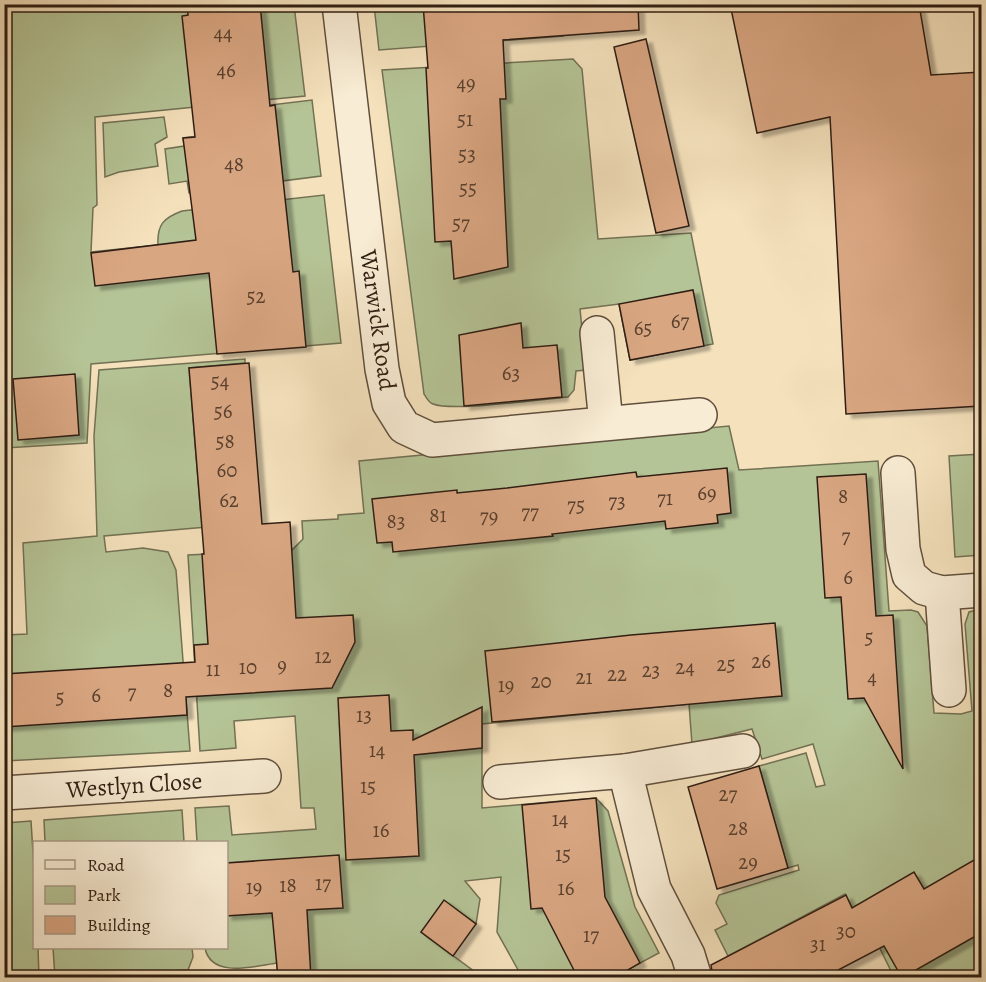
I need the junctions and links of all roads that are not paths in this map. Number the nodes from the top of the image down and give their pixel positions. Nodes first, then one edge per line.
1 (339, 4) edge
2 (597, 333) dead end
3 (700, 415) dead end
4 (606, 423) junction
5 (897, 473) dead end
6 (981, 590) edge
7 (942, 593) junction
8 (949, 690) dead end
9 (743, 751) dead end
10 (625, 771) junction
11 (264, 776) dead end
12 (500, 782) dead end
13 (4, 793) edge
14 (695, 978) edge

1 - 4 street, Warwick Road
2 - 4 street
3 - 4 street, Warwick Road
5 - 7 street
6 - 7 street
7 - 8 street
9 - 10 street
10 - 12 street
10 - 14 street
11 - 13 street, Westlyn Close

